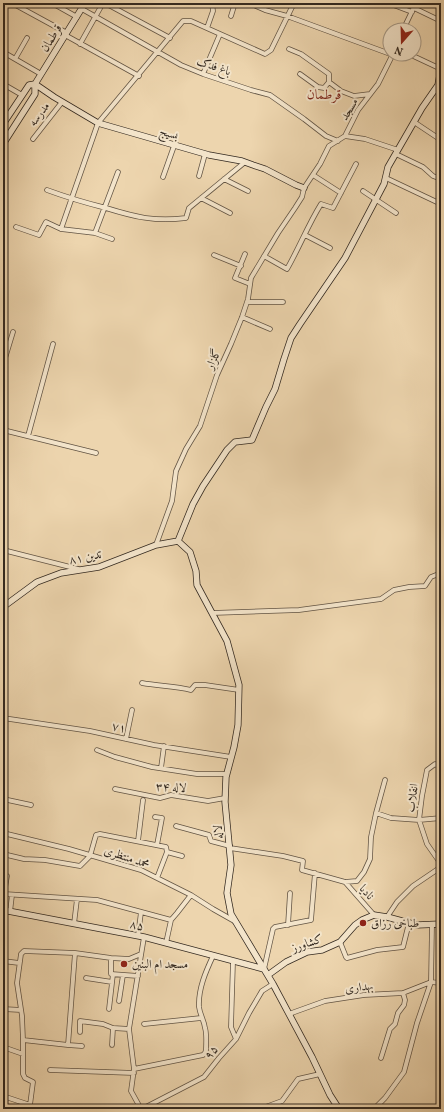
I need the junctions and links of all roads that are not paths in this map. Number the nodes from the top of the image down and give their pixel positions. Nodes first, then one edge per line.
1 (12, 3) edge
2 (52, 3) edge
3 (85, 3) edge
4 (104, 3) edge
5 (212, 3) edge
6 (236, 3) edge
7 (249, 3) edge
8 (294, 3) edge
9 (388, 3) edge
10 (416, 3) edge
11 (82, 9) junction
12 (413, 10) junction
13 (77, 16) junction
14 (231, 16) dead end
15 (287, 16) junction
16 (96, 17) junction
17 (441, 21) edge
18 (407, 22) edge
19 (207, 28) junction
20 (66, 34) junction
21 (220, 34) junction
22 (27, 38) dead end
23 (170, 38) junction
24 (80, 44) junction
25 (289, 50) dead end
26 (382, 51) edge
27 (3, 52) edge
28 (158, 52) junction
29 (15, 59) junction
30 (422, 60) edge
31 (389, 62) edge
32 (441, 69) edge
33 (41, 74) junction
34 (203, 74) junction
35 (300, 74) dead end
36 (139, 76) junction
37 (329, 82) junction
38 (3, 84) edge
39 (35, 84) junction
40 (371, 94) junction
41 (22, 95) junction
42 (62, 102) junction
43 (414, 122) junction
44 (3, 124) edge
45 (98, 124) junction
46 (345, 136) junction
47 (33, 139) dead end
48 (441, 140) edge
49 (338, 141) junction
50 (3, 144) edge
51 (174, 146) junction
52 (397, 152) junction
53 (205, 154) junction
54 (245, 162) junction
55 (356, 164) dead end
56 (118, 172) dead end
57 (312, 175) junction
58 (199, 176) dead end
59 (163, 178) dead end
60 (386, 178) junction
61 (224, 179) junction
62 (441, 179) edge
63 (304, 188) junction
64 (47, 190) dead end
65 (248, 191) dead end
66 (363, 191) dead end
67 (341, 192) junction
68 (71, 198) junction
69 (201, 198) junction
70 (375, 199) junction
71 (441, 204) edge
72 (105, 208) junction
73 (230, 213) dead end
74 (396, 213) dead end
75 (16, 227) dead end
76 (61, 228) junction
77 (96, 234) junction
78 (305, 235) junction
79 (112, 239) dead end
80 (330, 248) dead end
81 (246, 254) dead end
82 (214, 255) dead end
83 (264, 256) junction
84 (240, 266) junction
85 (250, 284) junction
86 (247, 302) junction
87 (283, 302) dead end
88 (242, 317) junction
89 (270, 329) dead end
90 (13, 332) dead end
91 (53, 344) dead end
92 (3, 365) edge
93 (3, 430) edge
94 (28, 436) junction
95 (96, 453) dead end
96 (178, 542) junction
97 (156, 545) junction
98 (3, 550) edge
99 (81, 570) junction
100 (441, 573) edge
101 (3, 606) edge
102 (212, 613) junction
103 (142, 683) dead end
104 (239, 690) junction
105 (132, 710) dead end
106 (3, 718) edge
107 (126, 739) junction
108 (164, 746) junction
109 (97, 750) dead end
110 (231, 757) junction
111 (161, 768) junction
112 (441, 768) edge
113 (227, 774) junction
114 (385, 780) dead end
115 (115, 789) dead end
116 (225, 798) junction
117 (3, 799) edge
118 (143, 800) dead end
119 (31, 805) dead end
120 (376, 813) junction
121 (155, 817) dead end
122 (441, 818) edge
123 (419, 820) junction
124 (176, 826) dead end
125 (3, 833) edge
126 (138, 841) junction
127 (157, 845) junction
128 (230, 847) junction
129 (167, 852) junction
130 (3, 854) edge
131 (90, 856) junction
132 (182, 856) dead end
133 (441, 864) edge
134 (315, 873) junction
135 (7, 876) dead end
136 (158, 878) junction
137 (345, 882) junction
138 (290, 893) dead end
139 (191, 894) junction
140 (12, 895) junction
141 (77, 899) junction
142 (3, 910) edge
143 (10, 912) junction
144 (141, 912) junction
145 (374, 915) junction
146 (387, 917) junction
147 (171, 920) junction
148 (236, 922) junction
149 (408, 923) junction
150 (74, 924) junction
151 (432, 924) junction
152 (441, 924) edge
153 (288, 925) junction
154 (141, 937) junction
155 (340, 942) junction
156 (166, 943) junction
157 (75, 954) junction
158 (142, 954) junction
159 (213, 956) junction
160 (111, 958) junction
161 (3, 961) edge
162 (233, 961) junction
163 (19, 963) junction
164 (264, 969) junction
165 (113, 974) junction
166 (123, 975) junction
167 (268, 975) junction
168 (138, 976) junction
169 (86, 978) dead end
170 (112, 982) junction
171 (431, 982) junction
172 (441, 983) edge
173 (273, 984) junction
174 (403, 993) junction
175 (120, 1001) dead end
176 (3, 1009) edge
177 (109, 1009) dead end
178 (21, 1010) junction
179 (289, 1014) junction
180 (201, 1018) junction
181 (144, 1024) dead end
182 (113, 1028) junction
183 (128, 1029) junction
184 (80, 1032) dead end
185 (236, 1039) junction
186 (23, 1040) junction
187 (68, 1045) junction
188 (112, 1045) dead end
189 (82, 1046) dead end
190 (3, 1047) edge
191 (23, 1054) junction
192 (381, 1058) dead end
193 (50, 1070) dead end
194 (134, 1071) junction
195 (320, 1074) junction
196 (3, 1096) edge
197 (30, 1105) junction
198 (270, 1107) edge
199 (42, 1109) edge
200 (141, 1109) edge
201 (260, 1109) edge
202 (339, 1109) edge
203 (374, 1109) edge

1 - 20 street
2 - 13 street
3 - 11 street, قرطمان
4 - 16 street
4 - 23 street
5 - 19 street
6 - 14 street
7 - 15 street
8 - 15 street
9 - 12 street
10 - 12 street
11 - 13 street, قرطمان
11 - 16 street, باغ فدک
12 - 17 street
12 - 18 street
13 - 20 street, قرطمان
15 - 21 street
15 - 26 street
16 - 24 street
16 - 28 street, باغ فدک
19 - 21 street
19 - 23 street
20 - 24 street
20 - 33 street, قرطمان
21 - 34 street
22 - 29 street
23 - 28 street
24 - 36 street
25 - 37 street
27 - 29 street
28 - 34 street, باغ فدک
28 - 36 street
29 - 33 street
30 - 32 street
31 - 40 street, مسجد
32 - 43 street
33 - 39 street, قرطمان
34 - 49 street, باغ فدک
35 - 37 street
36 - 45 street
37 - 40 street
38 - 41 street
39 - 41 street
39 - 42 street, بسیج
39 - 50 street
40 - 46 street, مسجد
41 - 44 street
42 - 45 street, بسیج
42 - 47 street, مدرسه
43 - 48 street
43 - 52 street
45 - 51 street, بسیج
45 - 68 street
46 - 49 street, مسجد
46 - 52 street
49 - 57 street, مسجد
51 - 53 street, بسیج
51 - 59 street
52 - 60 street
52 - 62 street
53 - 54 street, بسیج
53 - 58 street
54 - 61 street
54 - 63 street, بسیج
55 - 67 street
56 - 72 street
57 - 63 street, مسجد
57 - 67 street
60 - 70 street
60 - 71 street
61 - 65 street
61 - 69 street
63 - 83 street, گلزار
64 - 68 street
66 - 70 street
67 - 78 street
68 - 72 street
68 - 76 street
69 - 72 street
69 - 73 street
70 - 74 street
70 - 96 street
72 - 77 street
75 - 76 street
76 - 77 street
77 - 79 street
78 - 80 street
78 - 83 street
81 - 84 street
82 - 84 street
83 - 85 street, گلزار
84 - 85 street
85 - 86 street, گلزار
86 - 87 street
86 - 88 street, گلزار
88 - 89 street
88 - 97 street, گلزار
90 - 92 street
91 - 94 street
93 - 94 street
94 - 95 street
96 - 97 street, تدین ۸۱
96 - 102 street, لاله
97 - 99 street, تدین ۸۱
98 - 99 street
99 - 101 street, تدین ۸۱
100 - 102 street
102 - 104 street, لاله
103 - 104 street
104 - 110 street, لاله
105 - 107 street
106 - 107 street, ۷۱
107 - 108 street, ۷۱
108 - 110 street, ۷۱
108 - 111 street
109 - 111 street
110 - 113 street, لاله
111 - 113 street
112 - 123 street, انقلاب
113 - 116 street, لاله
114 - 120 street
115 - 116 street, لاله ۳۴
116 - 128 street, لاله
117 - 119 street
118 - 126 street
120 - 123 street
120 - 137 street
121 - 127 street
122 - 123 street
123 - 133 street, انقلاب
124 - 128 street
125 - 131 street, محمد منتظری
126 - 127 street
126 - 131 street
127 - 129 street
128 - 134 street
128 - 148 street, لاله
129 - 132 street
129 - 136 street
130 - 131 street
131 - 136 street, محمد منتظری
133 - 146 street
134 - 137 street
134 - 153 street
135 - 140 street
136 - 139 street, محمد منتظری
137 - 145 street, نادیا
138 - 153 street
139 - 147 street
139 - 148 street, محمد منتظری
140 - 141 street
140 - 143 street
141 - 144 street
141 - 150 street
142 - 143 street, ۸۵
143 - 150 street, ۸۵
144 - 147 street
144 - 154 street
145 - 146 street
145 - 155 street, کشاورز
146 - 149 street
147 - 156 street
148 - 164 street, لاله
149 - 151 street
149 - 155 street
150 - 154 street, ۸۵
151 - 152 street
151 - 171 street
153 - 164 street
154 - 156 street, ۸۵
154 - 158 street
155 - 167 street, کشاورز
156 - 159 street, ۸۵
157 - 160 street
157 - 163 street
157 - 187 street
158 - 160 street
158 - 168 street
159 - 162 street, ۸۵
159 - 180 street
160 - 165 street
161 - 163 street
162 - 164 street, ۸۵
162 - 185 street
163 - 178 street
164 - 167 street, لاله
165 - 166 street
165 - 170 street
166 - 168 street
166 - 175 street
167 - 173 street, لاله
168 - 183 street
169 - 170 street
170 - 177 street
171 - 172 street
171 - 174 street, بهداری
171 - 203 street
173 - 179 street, لاله
173 - 185 street, ۹۵
174 - 179 street, بهداری
174 - 192 street
176 - 178 street
178 - 186 street
179 - 195 street, لاله
180 - 181 street
180 - 194 street
182 - 183 street
182 - 184 street
182 - 188 street
183 - 194 street
185 - 200 street, ۹۵
186 - 187 street
186 - 191 street
187 - 189 street
190 - 191 street
191 - 197 street
193 - 194 street
194 - 200 street
195 - 198 street
195 - 202 street, لاله
196 - 197 street
197 - 199 street
198 - 201 street

